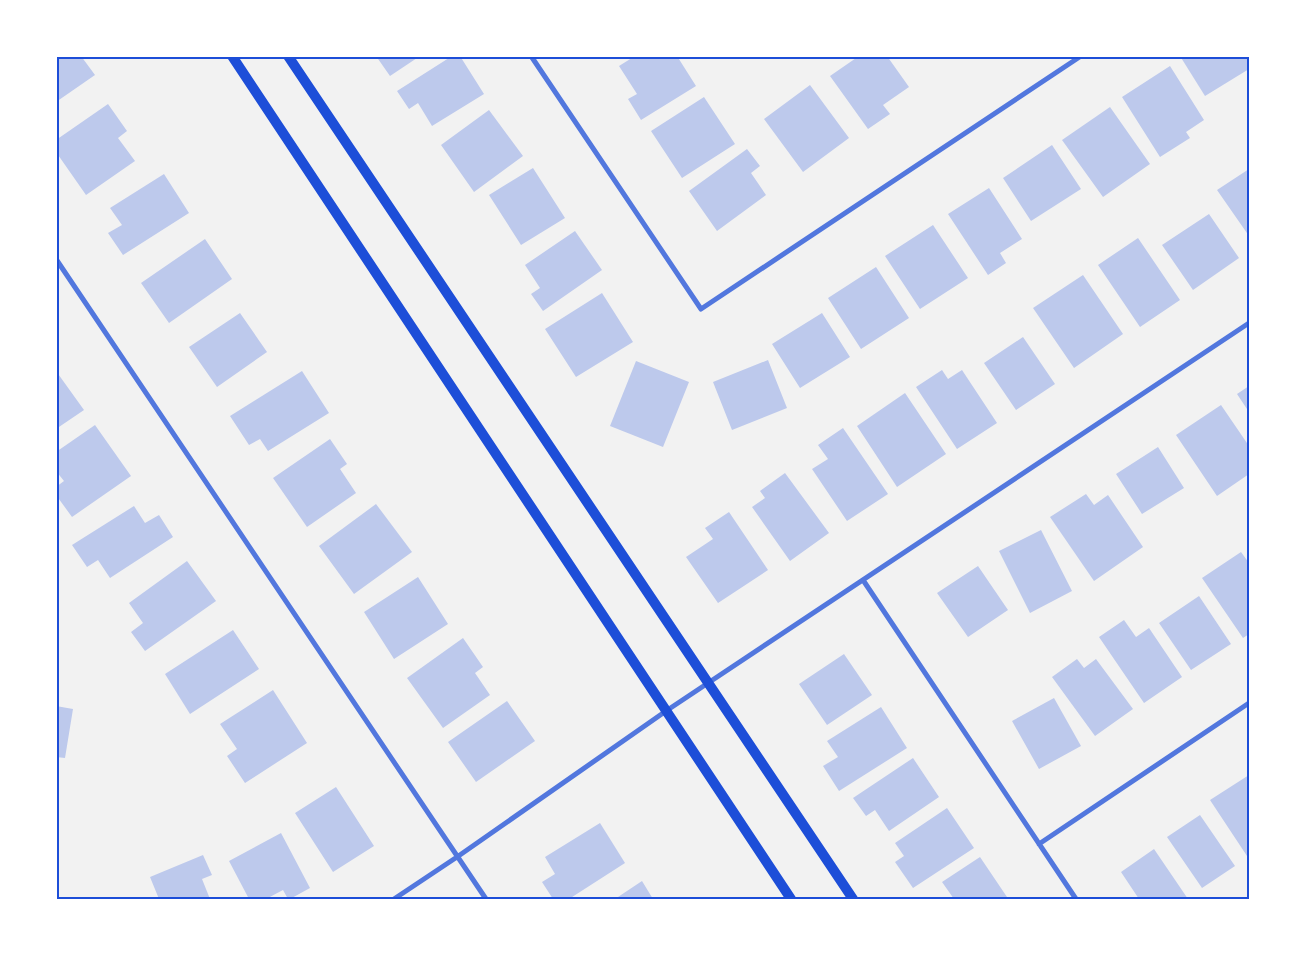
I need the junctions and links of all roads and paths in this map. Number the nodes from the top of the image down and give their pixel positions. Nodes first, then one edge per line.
1 (232, 56) edge
2 (288, 56) edge
3 (531, 56) edge
4 (1081, 56) edge
5 (56, 259) edge
6 (1249, 323) edge
7 (863, 580) junction
8 (709, 683) junction
9 (1249, 703) edge
10 (666, 711) junction
11 (1039, 844) junction
12 (457, 857) junction
13 (394, 899) edge
14 (486, 899) edge
15 (791, 899) edge
16 (853, 899) edge
17 (1076, 899) edge

1 - 10 main road
2 - 8 main road
3 - 4 street
5 - 12 street
6 - 7 street
7 - 8 street
7 - 11 street
8 - 10 street
8 - 16 main road
9 - 11 street
10 - 12 street
10 - 15 main road
11 - 17 street
12 - 13 street
12 - 14 street

